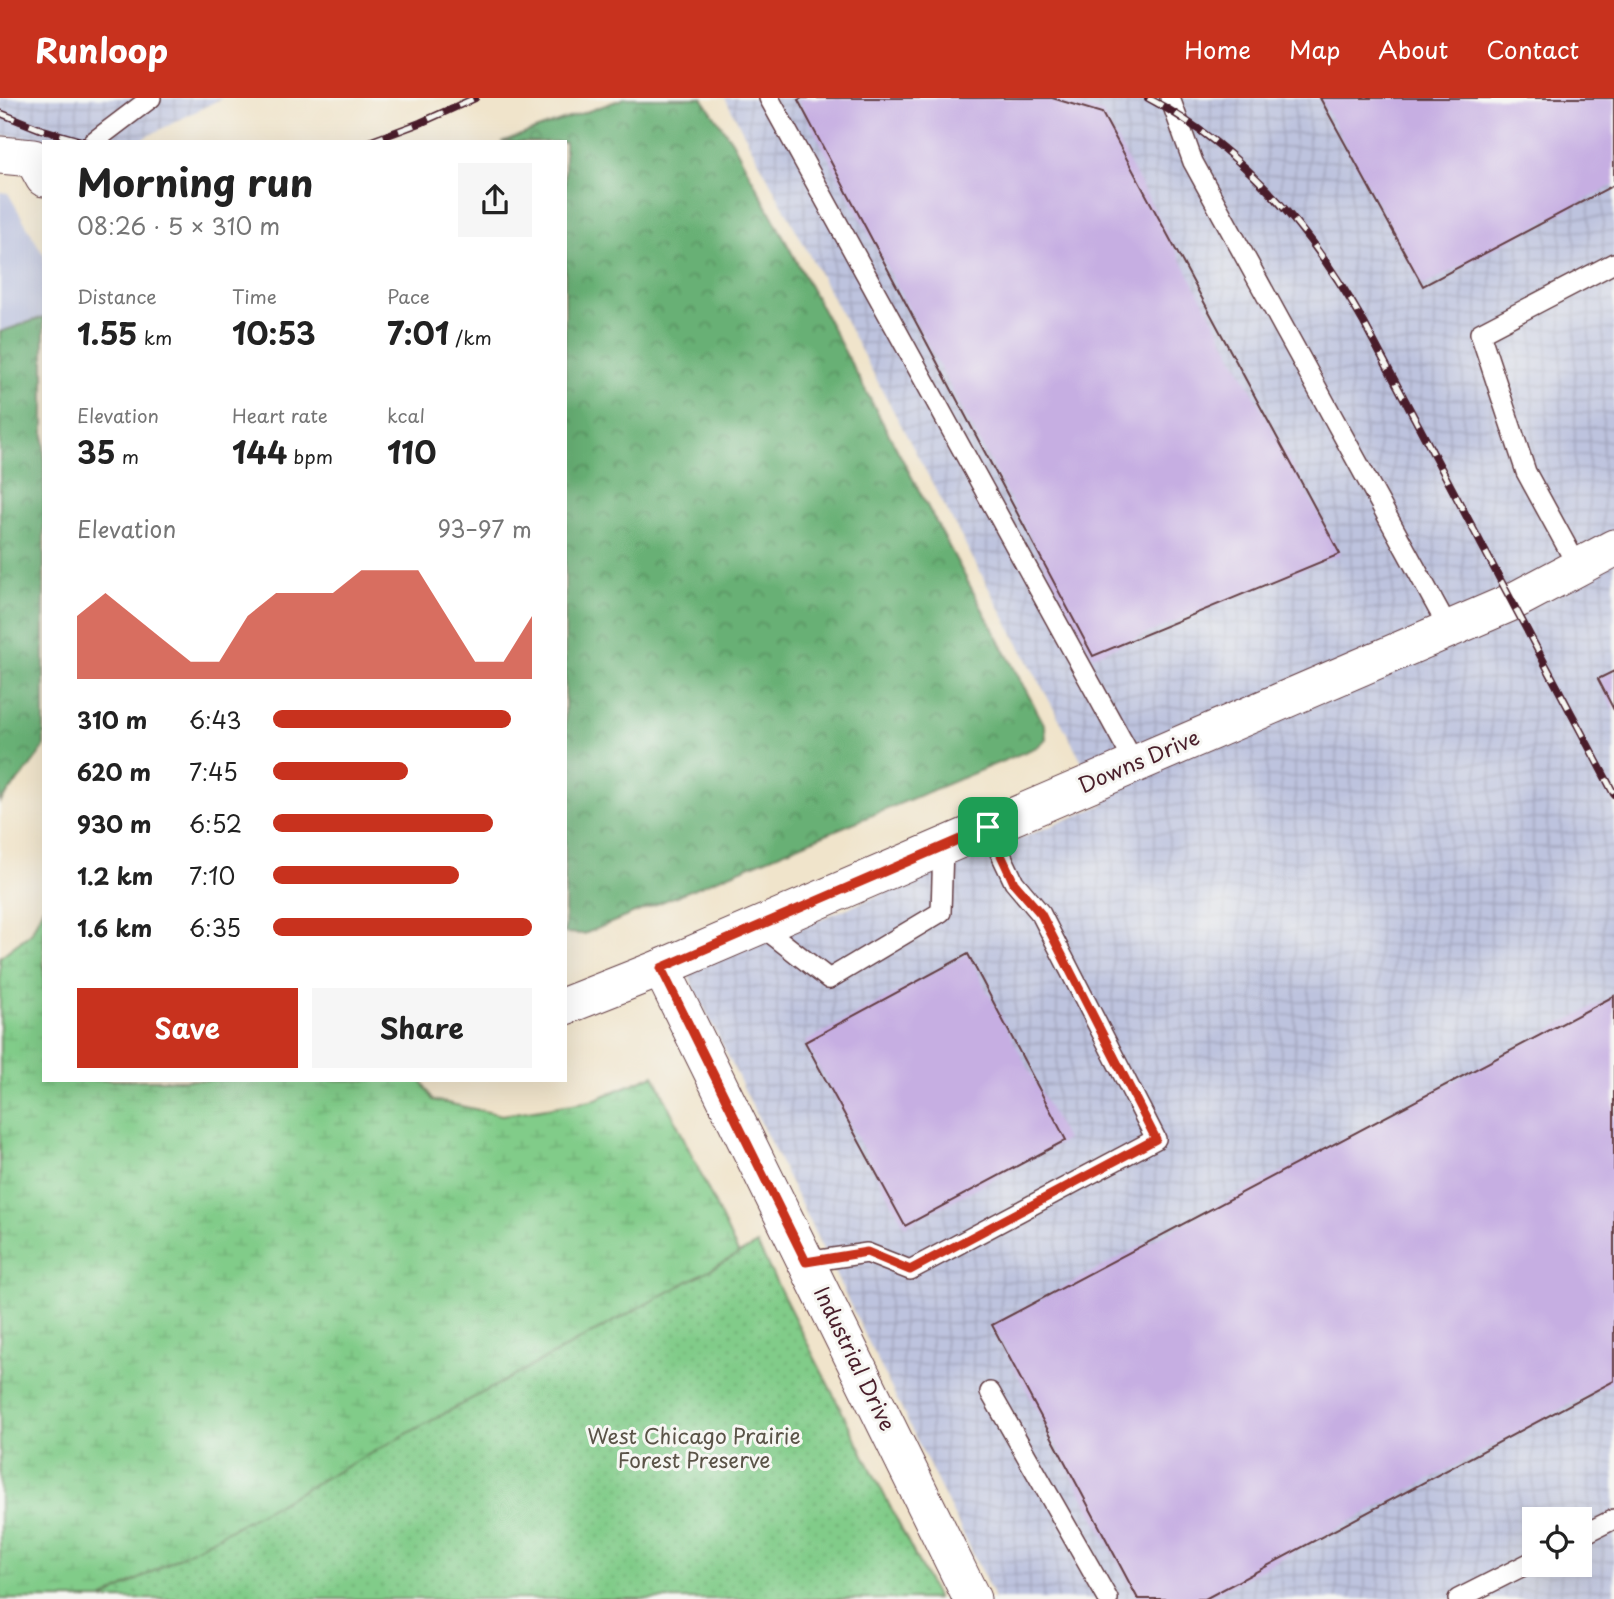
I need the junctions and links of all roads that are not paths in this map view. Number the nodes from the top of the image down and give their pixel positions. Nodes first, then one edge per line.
1 (151, 98) edge
2 (769, 98) edge
3 (1170, 98) edge
4 (96, 140) edge
5 (0, 155) edge
6 (42, 174) edge
7 (1614, 263) edge
8 (1614, 548) edge
9 (1578, 568) junction
10 (1450, 629) junction
11 (1135, 764) junction
12 (988, 827) junction
13 (943, 846) junction
14 (760, 925) junction
15 (661, 968) junction
16 (567, 1005) edge
17 (806, 1262) junction
18 (990, 1392) dead end
19 (1614, 1519) edge
20 (1592, 1530) edge
21 (1522, 1567) edge
22 (972, 1599) edge
23 (1108, 1599) edge
24 (1458, 1599) edge

1 - 4 lane
2 - 11 lane
3 - 10 lane
5 - 6 street
7 - 9 lane
8 - 9 street, Downs Drive
9 - 10 street, Downs Drive
10 - 11 street, Downs Drive
11 - 12 street, Downs Drive
12 - 13 street, Downs Drive
12 - 17 lane
13 - 14 street, Downs Drive
13 - 14 lane
14 - 15 street, Downs Drive
15 - 16 street, Downs Drive
15 - 17 street, Industrial Drive
17 - 22 street, Industrial Drive
18 - 23 lane
19 - 20 lane
21 - 24 lane

